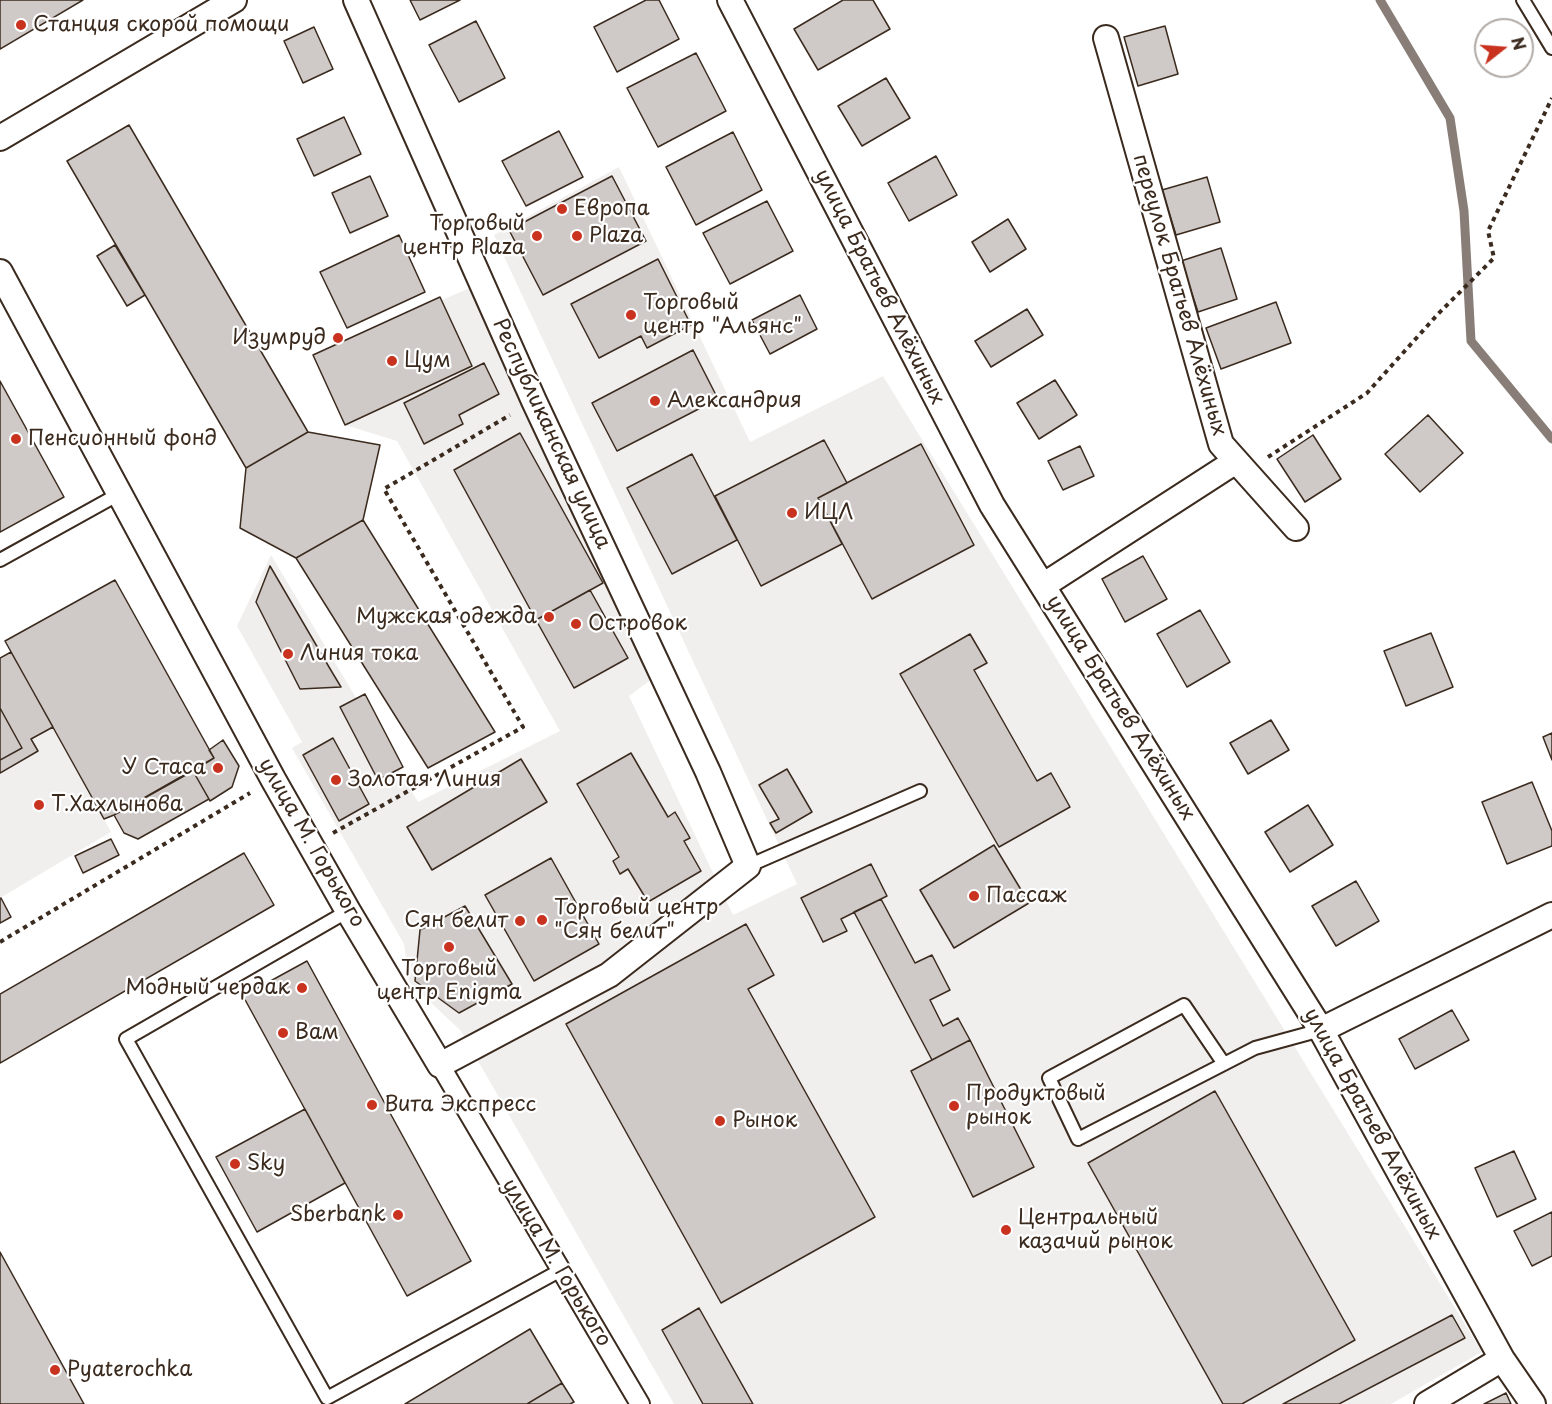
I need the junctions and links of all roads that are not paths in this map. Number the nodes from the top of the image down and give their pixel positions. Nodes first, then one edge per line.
1 (234, 0) edge
2 (356, 0) edge
3 (730, 0) edge
4 (1523, 0) edge
5 (1106, 38) dead end
6 (1552, 48) edge
7 (0, 138) edge
8 (0, 272) edge
9 (1236, 461) junction
10 (119, 494) junction
11 (1296, 528) dead end
12 (0, 560) edge
13 (1044, 585) junction
14 (920, 791) dead end
15 (748, 866) junction
16 (348, 911) junction
17 (1552, 915) edge
18 (1321, 1030) junction
19 (1224, 1064) junction
20 (441, 1065) junction
21 (561, 1270) junction
22 (1502, 1359) junction
23 (640, 1404) edge
24 (1427, 1404) edge
25 (1533, 1404) edge

1 - 7 street
2 - 15 street, Республиканская улица
3 - 13 street, улица Братьев Алёхиных
4 - 6 lane
5 - 9 street, переулок Братьев Алёхиных
8 - 10 street, улица М. Горького
9 - 11 street, переулок Братьев Алёхиных
9 - 13 street
10 - 12 lane
10 - 16 street, улица М. Горького
13 - 18 street, улица Братьев Алёхиных
14 - 15 lane
15 - 20 street
16 - 20 street, улица М. Горького
16 - 21 lane
17 - 18 street
18 - 19 lane
18 - 22 street, улица Братьев Алёхиных
19 - 19 lane
20 - 21 street, улица М. Горького
21 - 23 street, улица М. Горького
22 - 24 street
22 - 25 street, улица Братьев Алёхиных

